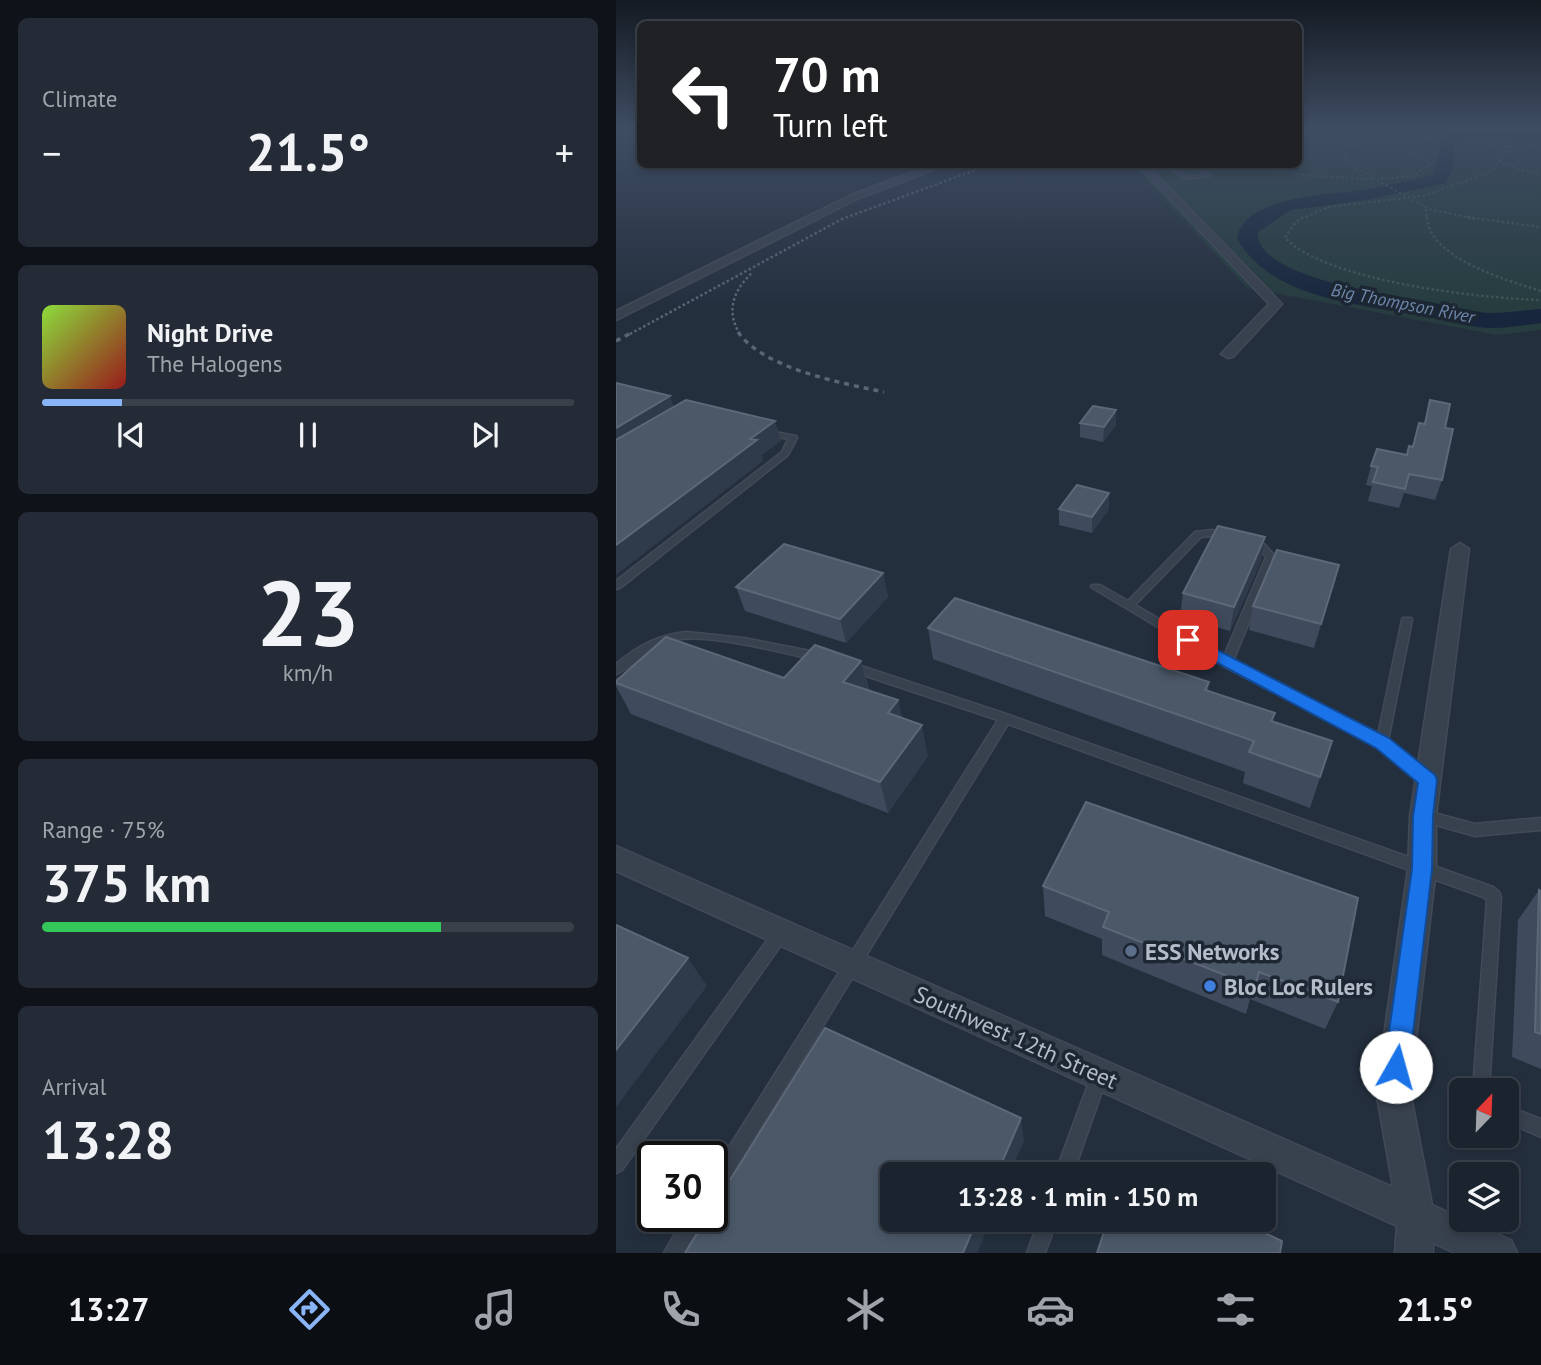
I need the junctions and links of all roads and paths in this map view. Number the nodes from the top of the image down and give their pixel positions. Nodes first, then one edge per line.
1 (878, 188) edge
2 (1165, 188) edge
3 (1394, 188) edge
4 (1441, 188) edge
5 (1413, 198) junction
6 (1426, 208) junction
7 (1541, 227) edge
8 (1541, 291) edge
9 (1541, 300) edge
10 (616, 316) edge
11 (1228, 354) dead end
12 (752, 428) edge
13 (1460, 549) dead end
14 (616, 586) edge
15 (1096, 587) dead end
16 (1129, 606) junction
17 (1406, 620) dead end
18 (827, 659) edge
19 (840, 663) edge
20 (1227, 663) junction
21 (616, 670) edge
22 (1005, 719) junction
23 (1382, 743) junction
24 (1428, 780) junction
25 (1423, 816) junction
26 (1541, 824) edge
27 (618, 861) edge
28 (1422, 869) junction
29 (782, 932) junction
30 (855, 964) junction
31 (1100, 1074) junction
32 (1482, 1078) edge
33 (1519, 1119) edge
34 (1541, 1128) edge
35 (1069, 1162) edge
36 (616, 1164) edge
37 (728, 1166) edge
38 (1416, 1216) junction
39 (686, 1232) edge
40 (1044, 1232) edge
41 (673, 1253) edge
42 (1037, 1253) edge
43 (1414, 1253) edge
44 (1498, 1253) edge

1 - 10 street
2 - 11 street
3 - 5 path
4 - 5 path
5 - 6 path
5 - 9 path
6 - 7 path
6 - 8 path
12 - 14 lane
13 - 24 street
15 - 16 lane
16 - 20 lane
16 - 20 lane
17 - 23 lane
18 - 21 lane
19 - 22 lane
20 - 23 lane
22 - 28 lane
22 - 30 lane
23 - 24 lane
24 - 25 street
25 - 26 lane
25 - 28 street
27 - 29 street, Southwest 12th Street
28 - 32 lane
28 - 38 street
29 - 30 street, Southwest 12th Street
29 - 36 lane
30 - 31 street, Southwest 12th Street
30 - 37 lane
31 - 35 lane
31 - 38 street, Southwest 12th Street
33 - 34 lane
38 - 43 street
38 - 44 street, Southwest 12th Street
39 - 41 lane
40 - 42 lane

